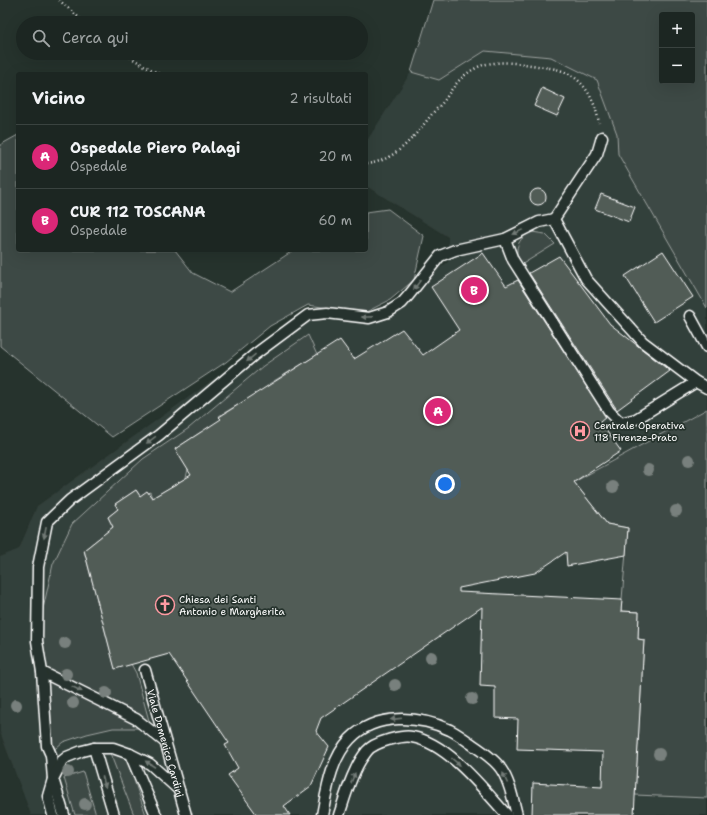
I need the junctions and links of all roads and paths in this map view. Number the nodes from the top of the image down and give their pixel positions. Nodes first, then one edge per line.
1 (59, 0) edge
2 (77, 16) edge
3 (135, 60) edge
4 (156, 72) edge
5 (602, 137) joint
6 (368, 163) edge
7 (554, 219) junction
8 (505, 239) junction
9 (690, 316) dead end
10 (707, 347) edge
11 (696, 382) junction
12 (707, 388) edge
13 (145, 670) dead end
14 (42, 672) junction
15 (165, 742) junction
16 (94, 748) junction
17 (130, 754) junction
18 (53, 779) junction
19 (179, 790) junction
20 (53, 815) edge
21 (64, 815) edge
22 (114, 815) edge
23 (156, 815) edge
24 (186, 815) edge
25 (322, 815) edge
26 (339, 815) edge
27 (507, 815) edge
28 (517, 815) edge

1 - 2 path
3 - 4 path
5 - 6 path
5 - 7 lane
7 -> 8 lane
7 - 11 lane
8 - 11 lane
8 -> 14 lane
9 - 10 lane
11 - 12 lane
13 - 15 lane, Viale Domenico Cardini
14 -> 15 lane
14 - 18 lane
15 - 19 lane, Viale Domenico Cardini
16 - 17 lane
16 - 18 lane
16 -> 22 lane
19 -> 17 lane
17 - 23 lane
18 - 20 lane
18 - 21 lane
19 - 24 lane, Viale Domenico Cardini
28 -> 25 lane
26 -> 27 lane

